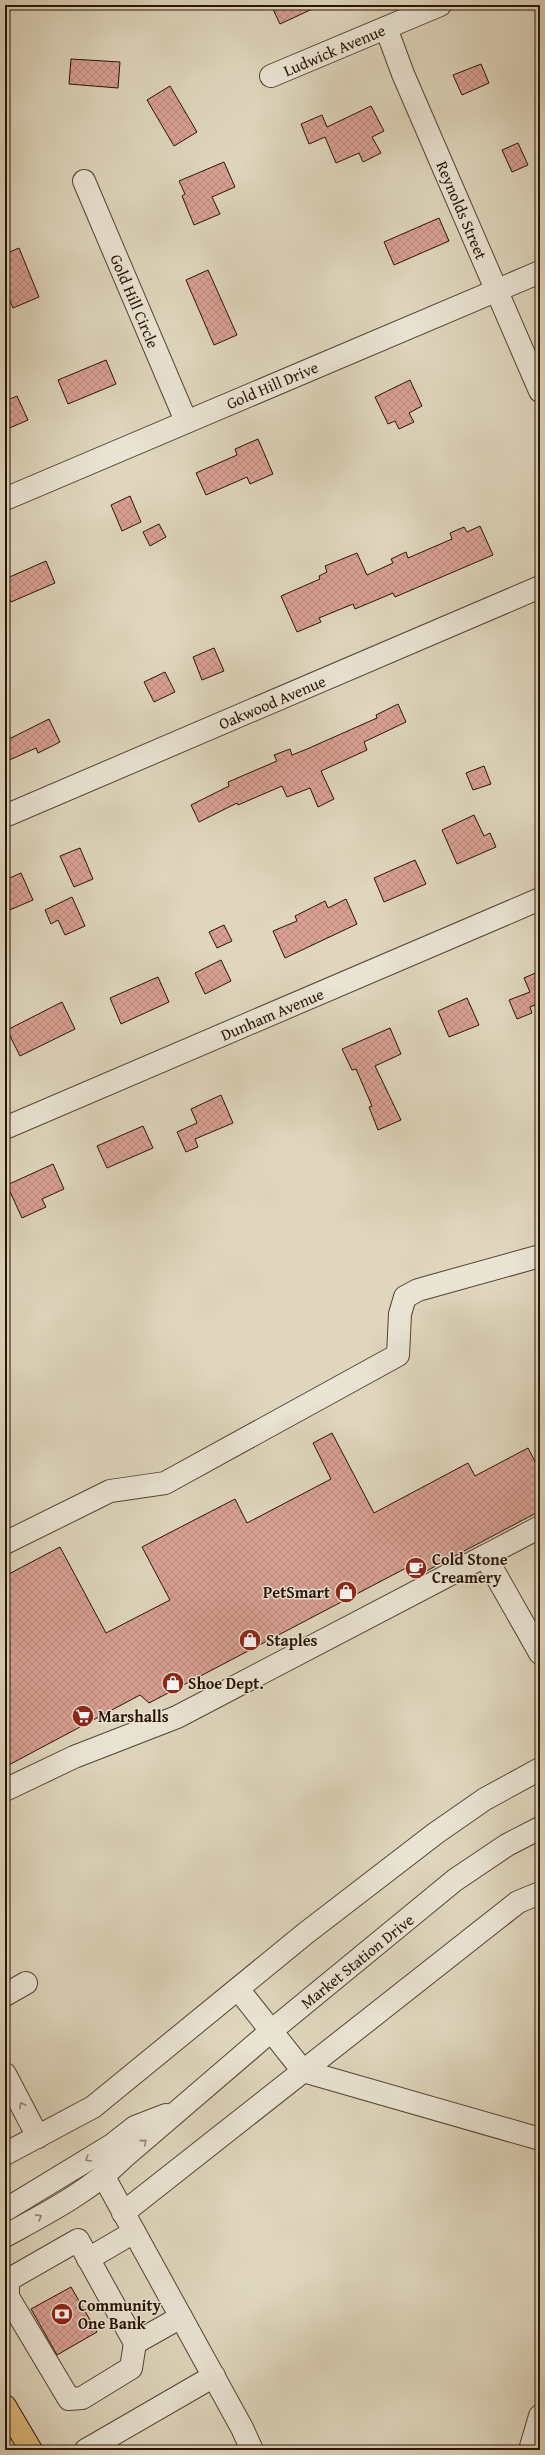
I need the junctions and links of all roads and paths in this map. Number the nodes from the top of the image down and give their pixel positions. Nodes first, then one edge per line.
1 (440, 5) edge
2 (386, 28) junction
3 (271, 76) dead end
4 (84, 181) dead end
5 (540, 272) edge
6 (497, 290) junction
7 (540, 391) edge
8 (186, 421) junction
9 (5, 499) edge
10 (540, 587) edge
11 (5, 816) edge
12 (540, 899) edge
13 (5, 1128) edge
14 (540, 1256) edge
15 (540, 1527) edge
16 (5, 1543) edge
17 (485, 1556) junction
18 (540, 1653) edge
19 (540, 1769) edge
20 (5, 1790) edge
21 (540, 1828) edge
22 (540, 1893) edge
23 (26, 1983) dead end
24 (238, 1989) junction
25 (5, 1995) edge
26 (271, 2031) junction
27 (303, 2071) junction
28 (5, 2074) edge
29 (184, 2107) junction
30 (38, 2137) junction
31 (540, 2139) edge
32 (5, 2154) edge
33 (104, 2177) junction
34 (5, 2210) edge
35 (123, 2213) junction
36 (134, 2232) junction
37 (5, 2236) edge
38 (88, 2259) junction
39 (181, 2317) junction
40 (135, 2343) junction
41 (214, 2376) junction
42 (5, 2406) edge
43 (540, 2416) edge
44 (11, 2428) edge
45 (31, 2450) edge
46 (86, 2450) edge
47 (252, 2450) edge
48 (530, 2450) edge

1 - 2 street, Ludwick Avenue
2 - 3 street, Ludwick Avenue
2 - 6 street, Reynolds Street
4 - 8 street, Gold Hill Circle
5 - 6 street, Gold Hill Drive
6 - 7 street, Reynolds Street
6 - 8 street, Gold Hill Drive
8 - 9 street, Gold Hill Drive
10 - 11 street, Oakwood Avenue
12 - 13 street, Dunham Avenue
14 - 16 street
15 - 17 street
17 - 18 street
17 - 20 street
19 - 24 street
21 - 26 street, Market Station Drive
22 - 27 street
23 - 25 street
24 - 26 street
24 - 30 street
26 - 27 street
26 - 29 street, Market Station Drive
27 - 31 street
27 - 35 street
30 -> 28 street
33 -> 29 street, Market Station Drive
29 -> 34 street, Market Station Drive
30 - 32 street
33 - 35 street
37 -> 33 street, Market Station Drive
35 - 36 street
36 - 38 street
36 - 39 street
38 - 40 street
38 - 40 street
39 - 40 street
39 - 41 street
41 - 46 street
41 - 47 street
42 - 44 main road
43 - 48 street
44 - 45 main road

